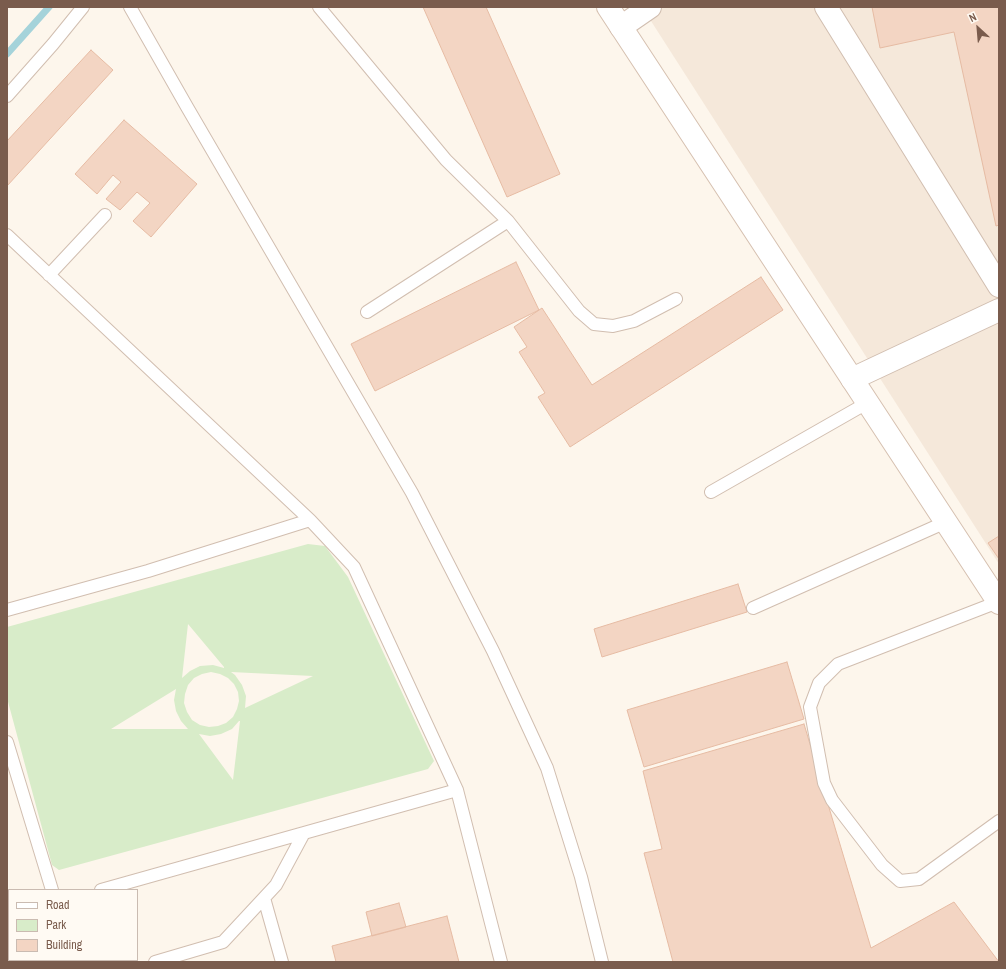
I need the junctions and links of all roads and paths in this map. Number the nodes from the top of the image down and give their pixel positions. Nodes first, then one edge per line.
1 (83, 7) edge
2 (130, 7) edge
3 (319, 7) edge
4 (608, 7) edge
5 (650, 7) edge
6 (826, 7) edge
7 (621, 28) junction
8 (7, 96) edge
9 (105, 215) dead end
10 (508, 221) junction
11 (7, 235) edge
12 (49, 275) junction
13 (999, 286) edge
14 (676, 299) dead end
15 (999, 310) edge
16 (367, 312) dead end
17 (852, 379) junction
18 (867, 403) junction
19 (711, 492) dead end
20 (310, 520) junction
21 (946, 522) junction
22 (999, 603) edge
23 (753, 608) dead end
24 (7, 610) edge
25 (7, 742) edge
26 (457, 790) junction
27 (999, 821) edge
28 (304, 833) junction
29 (52, 889) edge
30 (105, 889) edge
31 (264, 898) junction
32 (155, 962) edge
33 (282, 962) edge
34 (501, 962) edge
35 (602, 962) edge

1 - 8 lane
2 - 35 lane
3 - 10 lane
4 - 7 street
5 - 7 street
6 - 13 street
7 - 17 street
9 - 12 lane
10 - 14 lane
10 - 16 lane
11 - 12 lane
12 - 20 lane
15 - 17 street
17 - 18 street
18 - 19 lane
18 - 21 street
20 - 24 lane
20 - 26 lane
21 - 22 street
21 - 23 lane
22 - 27 lane
25 - 29 lane
26 - 28 lane
26 - 34 lane
28 - 30 lane
28 - 31 lane
31 - 32 lane
31 - 33 lane

